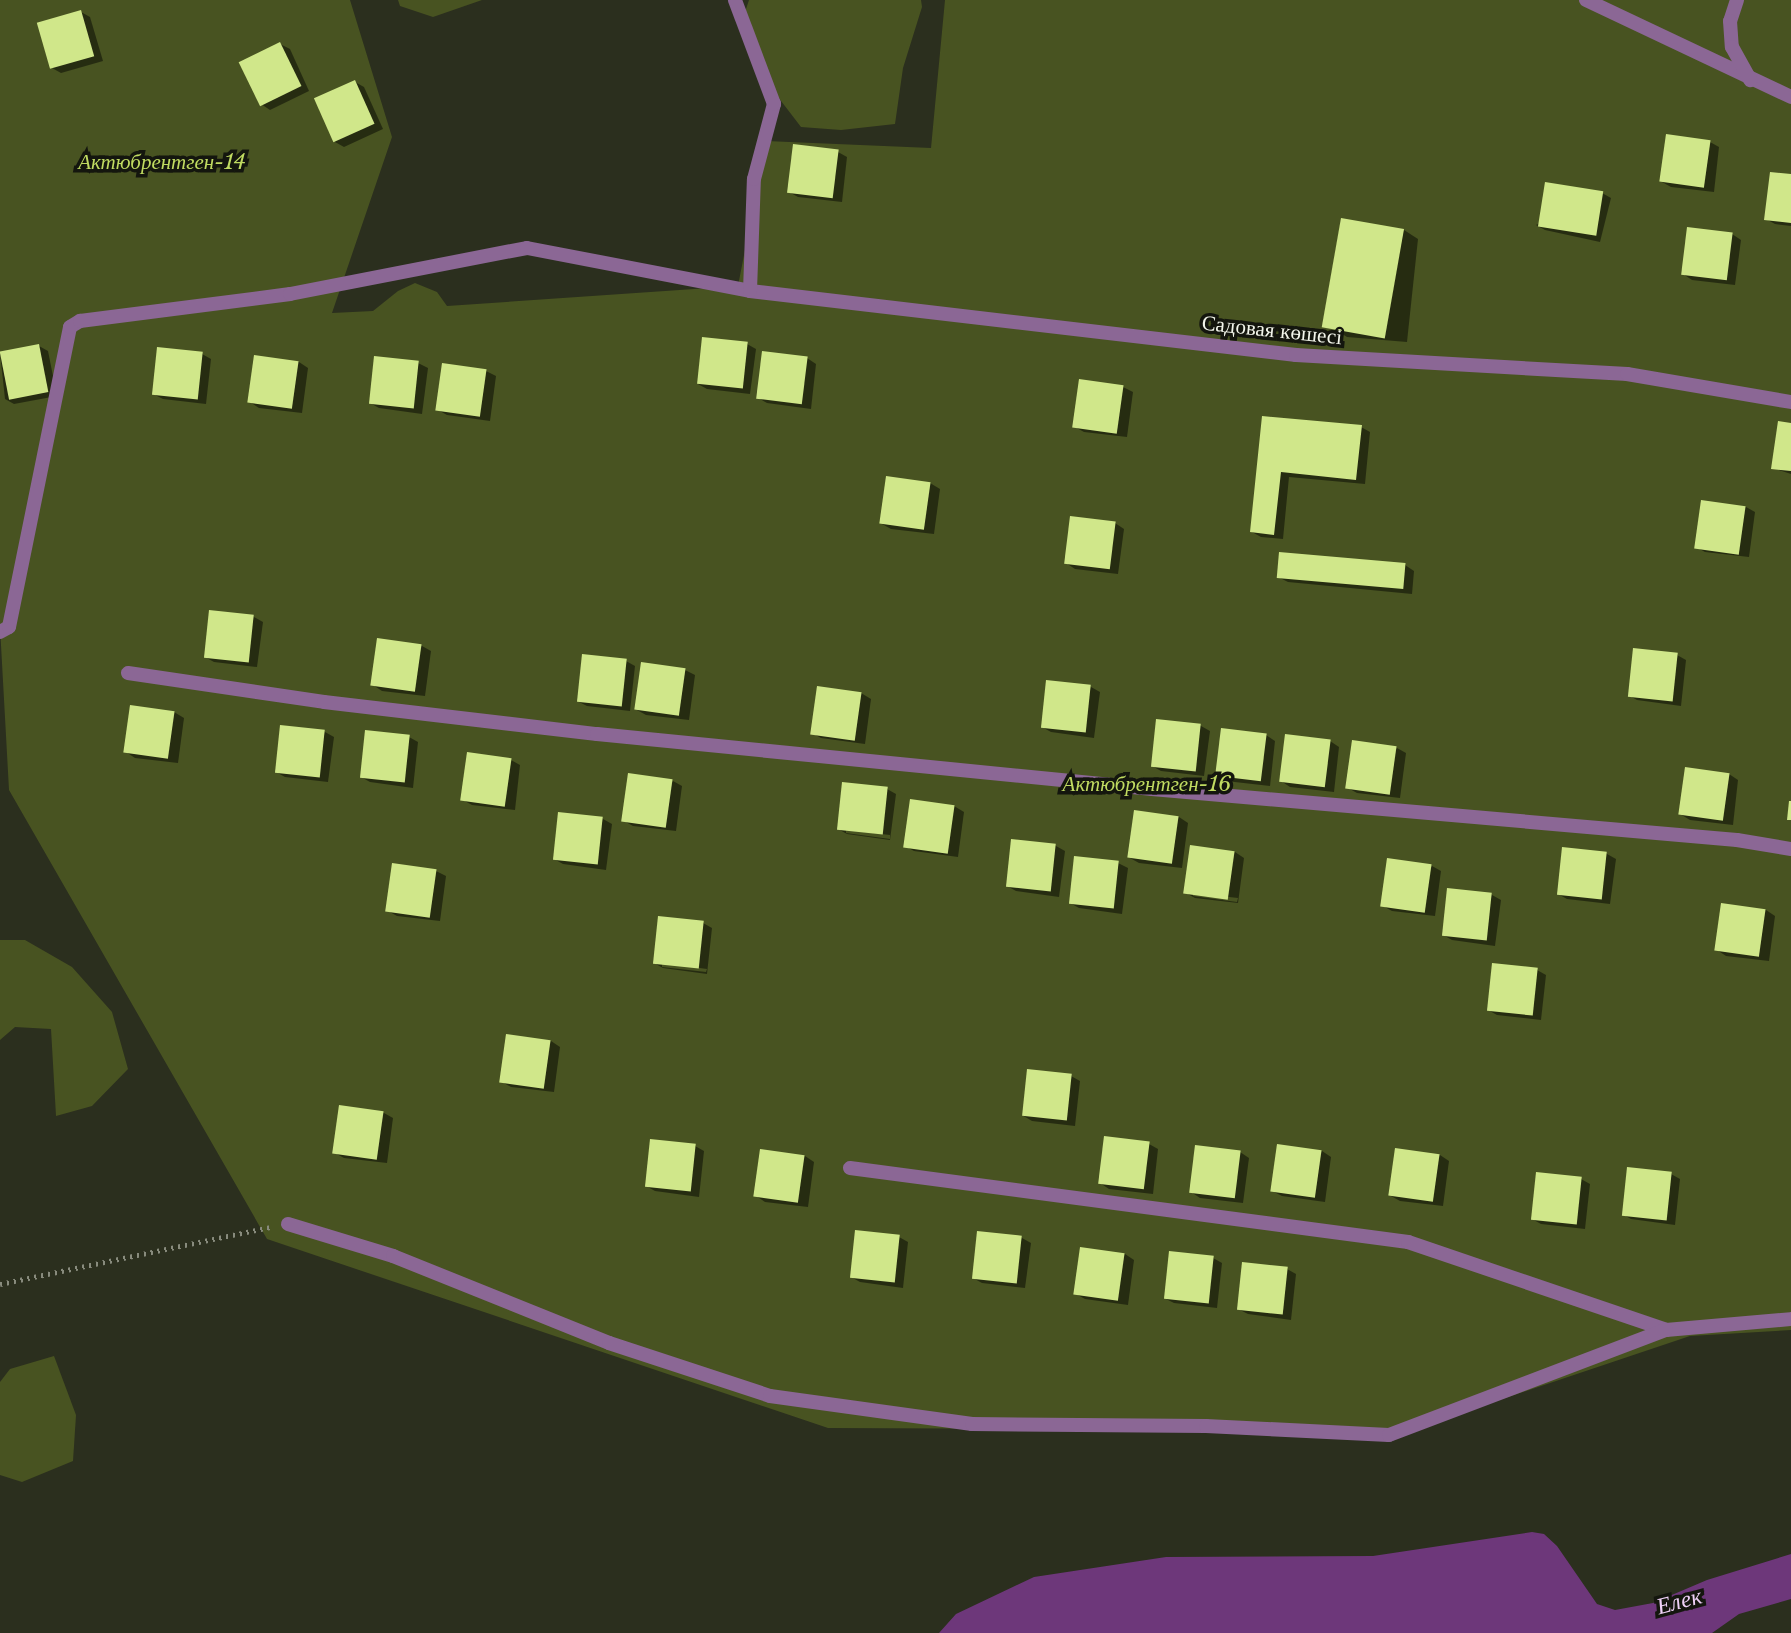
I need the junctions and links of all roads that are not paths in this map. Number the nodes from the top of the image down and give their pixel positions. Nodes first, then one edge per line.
1 (735, 0) edge
2 (1586, 0) edge
3 (1737, 0) edge
4 (1750, 80) junction
5 (1791, 97) edge
6 (750, 291) junction
7 (1791, 402) edge
8 (0, 632) edge
9 (128, 673) dead end
10 (1791, 849) edge
11 (850, 1168) dead end
12 (288, 1224) road end
13 (1791, 1319) edge
14 (1666, 1330) junction

1 - 6 lane
2 - 4 lane
3 - 4 lane
4 - 5 lane
6 - 7 lane, Садовая көшесі
6 - 8 lane, Садовая көшесі
9 - 10 lane
11 - 14 lane
12 - 14 lane
13 - 14 lane

